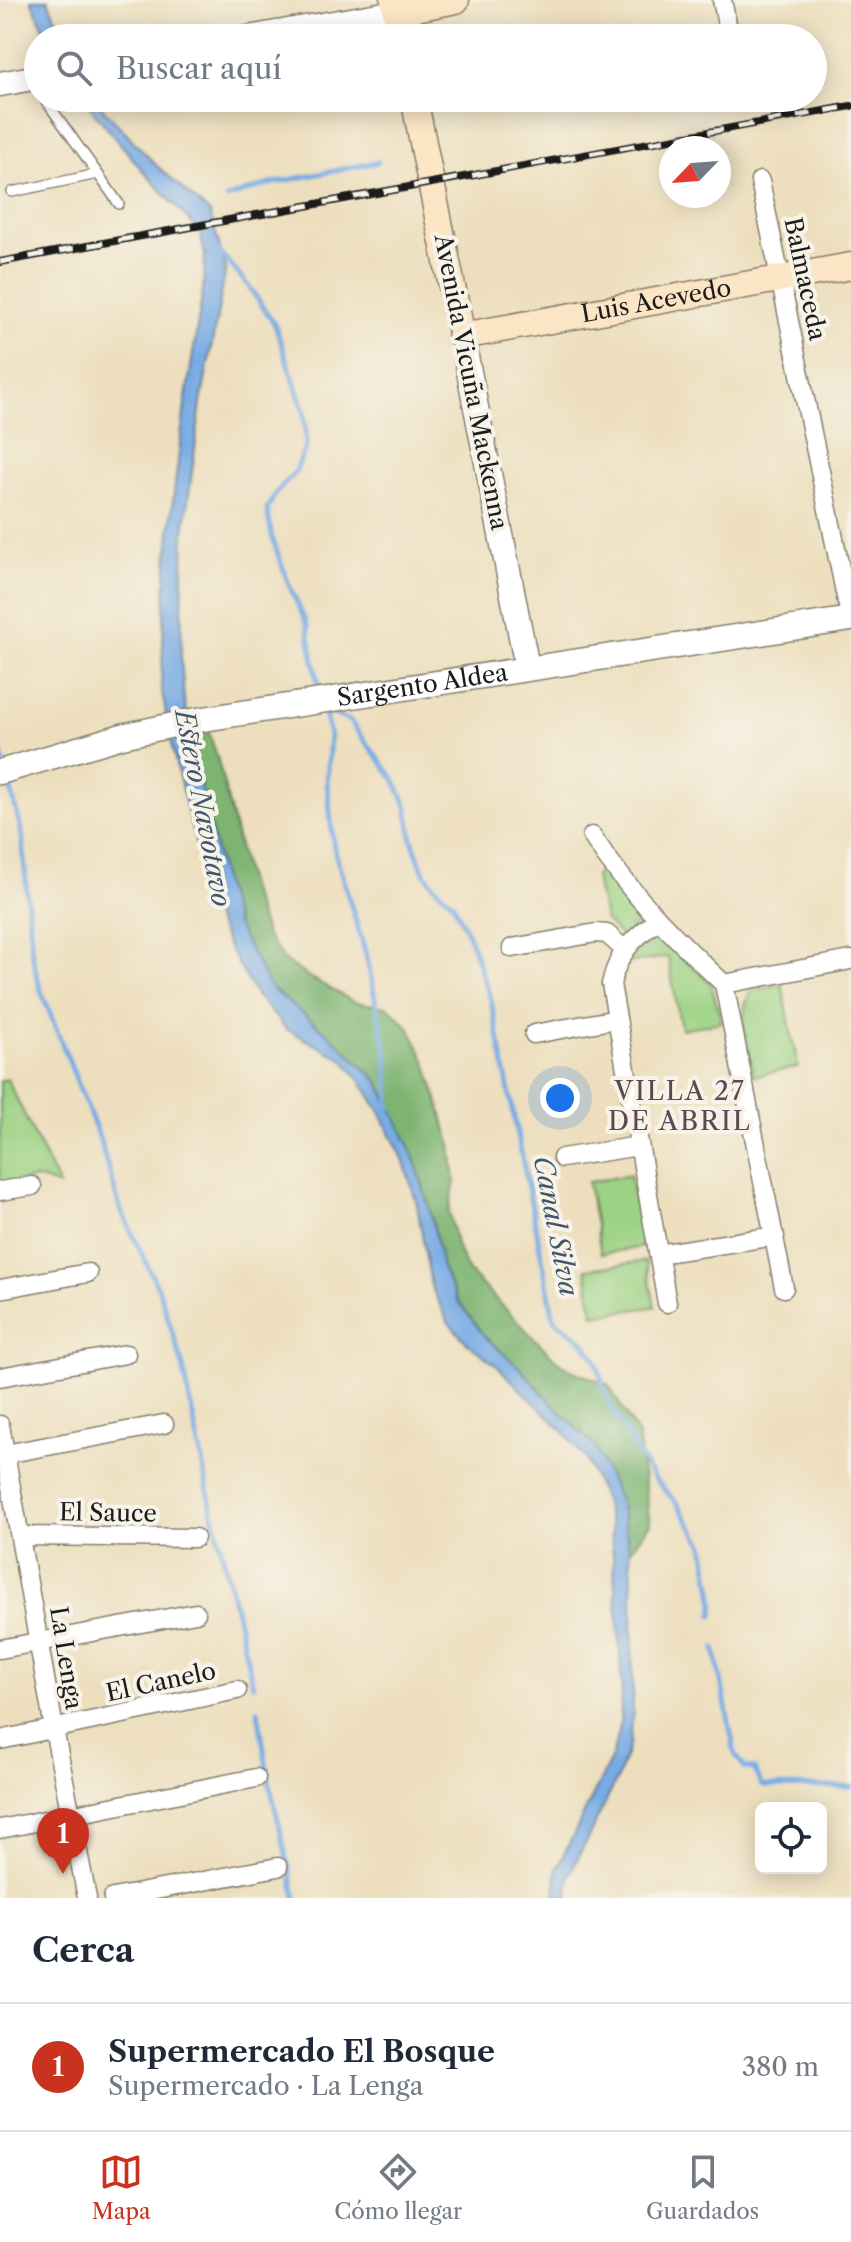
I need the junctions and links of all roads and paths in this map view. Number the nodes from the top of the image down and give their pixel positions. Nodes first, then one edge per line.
1 (456, 0) edge
2 (722, 0) edge
3 (395, 6) edge
4 (312, 24) edge
5 (727, 24) edge
6 (0, 84) edge
7 (24, 85) edge
8 (55, 112) edge
9 (417, 112) edge
10 (98, 174) junction
11 (760, 181) dead end
12 (12, 192) dead end
13 (119, 204) dead end
14 (851, 266) edge
15 (780, 279) junction
16 (462, 336) junction
17 (851, 619) edge
18 (527, 667) junction
19 (8, 769) edge
20 (592, 836) dead end
21 (657, 921) junction
22 (512, 948) dead end
23 (625, 950) junction
24 (851, 960) edge
25 (724, 984) junction
26 (617, 1019) junction
27 (534, 1034) dead end
28 (639, 1146) junction
29 (562, 1158) dead end
30 (32, 1186) dead end
31 (0, 1191) edge
32 (775, 1236) junction
33 (658, 1254) junction
34 (88, 1273) dead end
35 (784, 1288) dead end
36 (0, 1289) edge
37 (667, 1303) dead end
38 (126, 1354) dead end
39 (0, 1377) edge
40 (164, 1424) dead end
41 (0, 1425) edge
42 (3, 1454) edge
43 (13, 1525) edge
44 (195, 1538) dead end
45 (196, 1613) dead end
46 (39, 1641) junction
47 (0, 1649) edge
48 (237, 1690) dead end
49 (54, 1729) junction
50 (0, 1740) edge
51 (256, 1778) dead end
52 (70, 1815) junction
53 (0, 1829) edge
54 (278, 1867) dead end
55 (87, 1898) edge
56 (113, 1898) edge

1 - 3 main road
2 - 5 street
3 - 4 street
6 - 7 street
8 - 10 lane
9 - 16 main road, Avenida Vicuña Mackenna
10 - 12 lane
10 - 13 lane
11 - 15 street, Balmaceda
14 - 15 main road, Luis Acevedo
15 - 16 main road, Luis Acevedo
15 - 17 street, Balmaceda
16 - 18 street, Avenida Vicuña Mackenna
17 - 18 street, Sargento Aldea
18 - 19 street, Sargento Aldea
20 - 21 street
21 - 23 street
21 - 25 street
22 - 23 street
23 - 26 street
24 - 25 street
25 - 32 street
26 - 27 street
26 - 28 street
28 - 29 street
28 - 33 street
30 - 31 street
32 - 33 street
32 - 35 street
33 - 37 street
34 - 36 street
38 - 39 street
40 - 42 street
41 - 42 street, La Lenga
42 - 43 street, La Lenga
43 - 44 street, El Sauce
43 - 46 street, La Lenga
45 - 46 street
46 - 47 street
46 - 49 street, La Lenga
48 - 49 street, El Canelo
49 - 50 street, El Canelo
49 - 52 street, La Lenga
51 - 52 street
52 - 53 street
52 - 55 street, La Lenga
54 - 56 street

